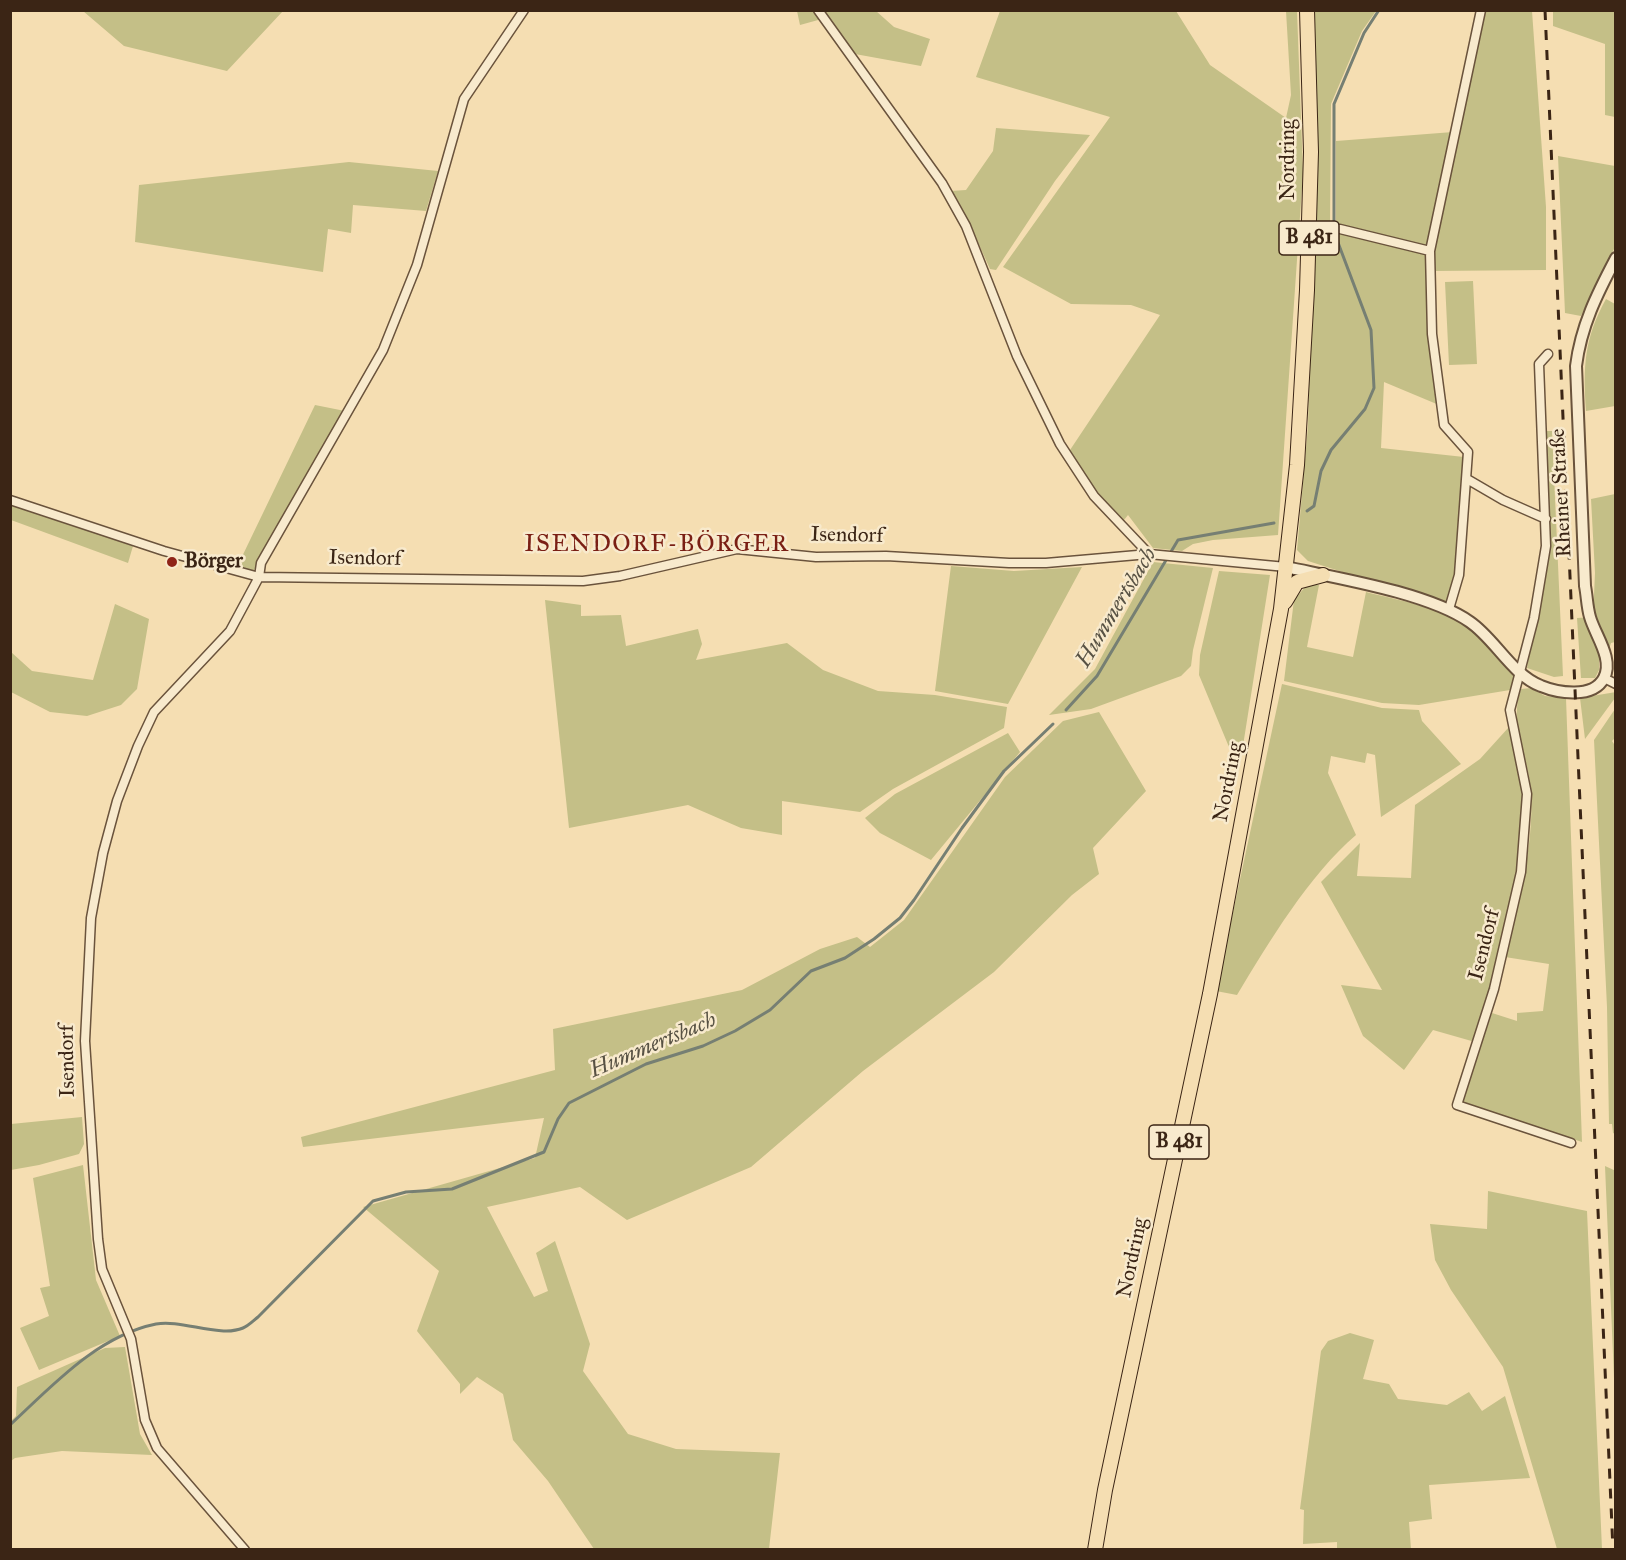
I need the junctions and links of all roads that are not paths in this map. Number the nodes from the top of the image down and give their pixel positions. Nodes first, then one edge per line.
1 (524, 10) edge
2 (818, 10) edge
3 (1307, 10) edge
4 (1481, 10) edge
5 (1340, 229) dead end
6 (1430, 251) junction
7 (1616, 258) edge
8 (1548, 354) dead end
9 (1467, 479) junction
10 (10, 500) edge
11 (1546, 519) junction
12 (1154, 555) junction
13 (1286, 567) junction
14 (1323, 575) junction
15 (260, 577) junction
16 (1281, 609) junction
17 (1449, 609) junction
18 (1521, 672) junction
19 (1604, 678) junction
20 (1616, 684) edge
21 (1571, 1143) dead end
22 (245, 1550) edge
23 (1095, 1550) edge

1 - 15 street, Isendorf
2 - 12 street
3 - 13 main road, Nordring / B 481
4 - 6 street
5 - 6 street
6 - 9 street
7 - 19 street, Rheiner Straße
8 - 11 street
9 - 11 street
9 - 17 street
10 - 15 street, Isendorf
11 - 18 street
12 - 13 street, Isendorf
12 - 15 street, Isendorf
13 - 14 street, Isendorf
13 - 16 main road, Nordring / B 481
14 - 16 main road
14 - 17 street, Isendorf
15 - 22 street, Isendorf
16 - 23 main road, Nordring / B 481
17 - 18 street, Isendorf
18 - 19 street, Isendorf
18 - 21 street, Isendorf
19 - 20 street

